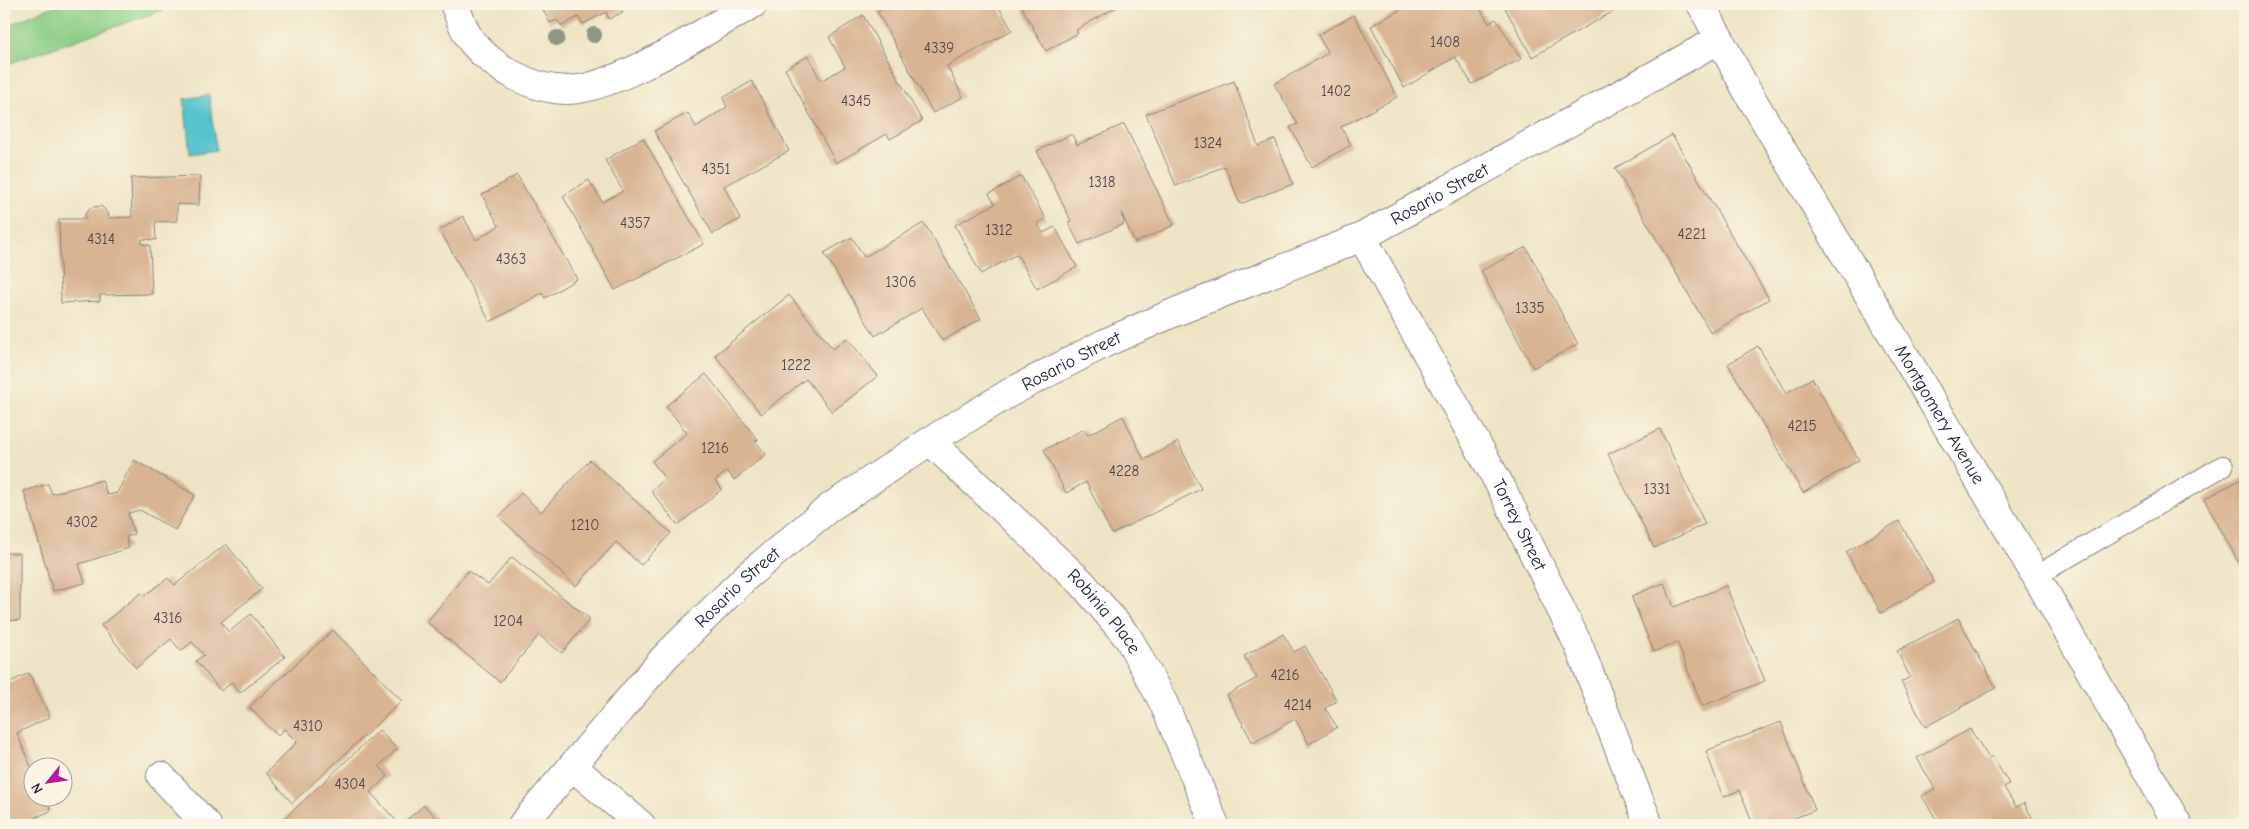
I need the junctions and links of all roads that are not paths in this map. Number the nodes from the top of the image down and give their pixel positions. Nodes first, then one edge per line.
1 (454, 4) edge
2 (753, 4) edge
3 (1701, 4) edge
4 (1720, 39) junction
5 (1362, 237) junction
6 (930, 441) junction
7 (2223, 466) dead end
8 (2036, 576) junction
9 (572, 766) junction
10 (161, 776) dead end
11 (207, 825) edge
12 (522, 825) edge
13 (641, 825) edge
14 (1215, 825) edge
15 (1648, 825) edge
16 (2178, 825) edge

1 - 2 street
3 - 4 street, Montgomery Avenue
4 - 5 street, Rosario Street
4 - 8 street, Montgomery Avenue
5 - 6 street, Rosario Street
5 - 15 street, Torrey Street
6 - 9 street, Rosario Street
6 - 14 street, Robinia Place
7 - 8 lane
8 - 16 street, Montgomery Avenue
9 - 12 street, Rosario Street
9 - 13 street
10 - 11 street

